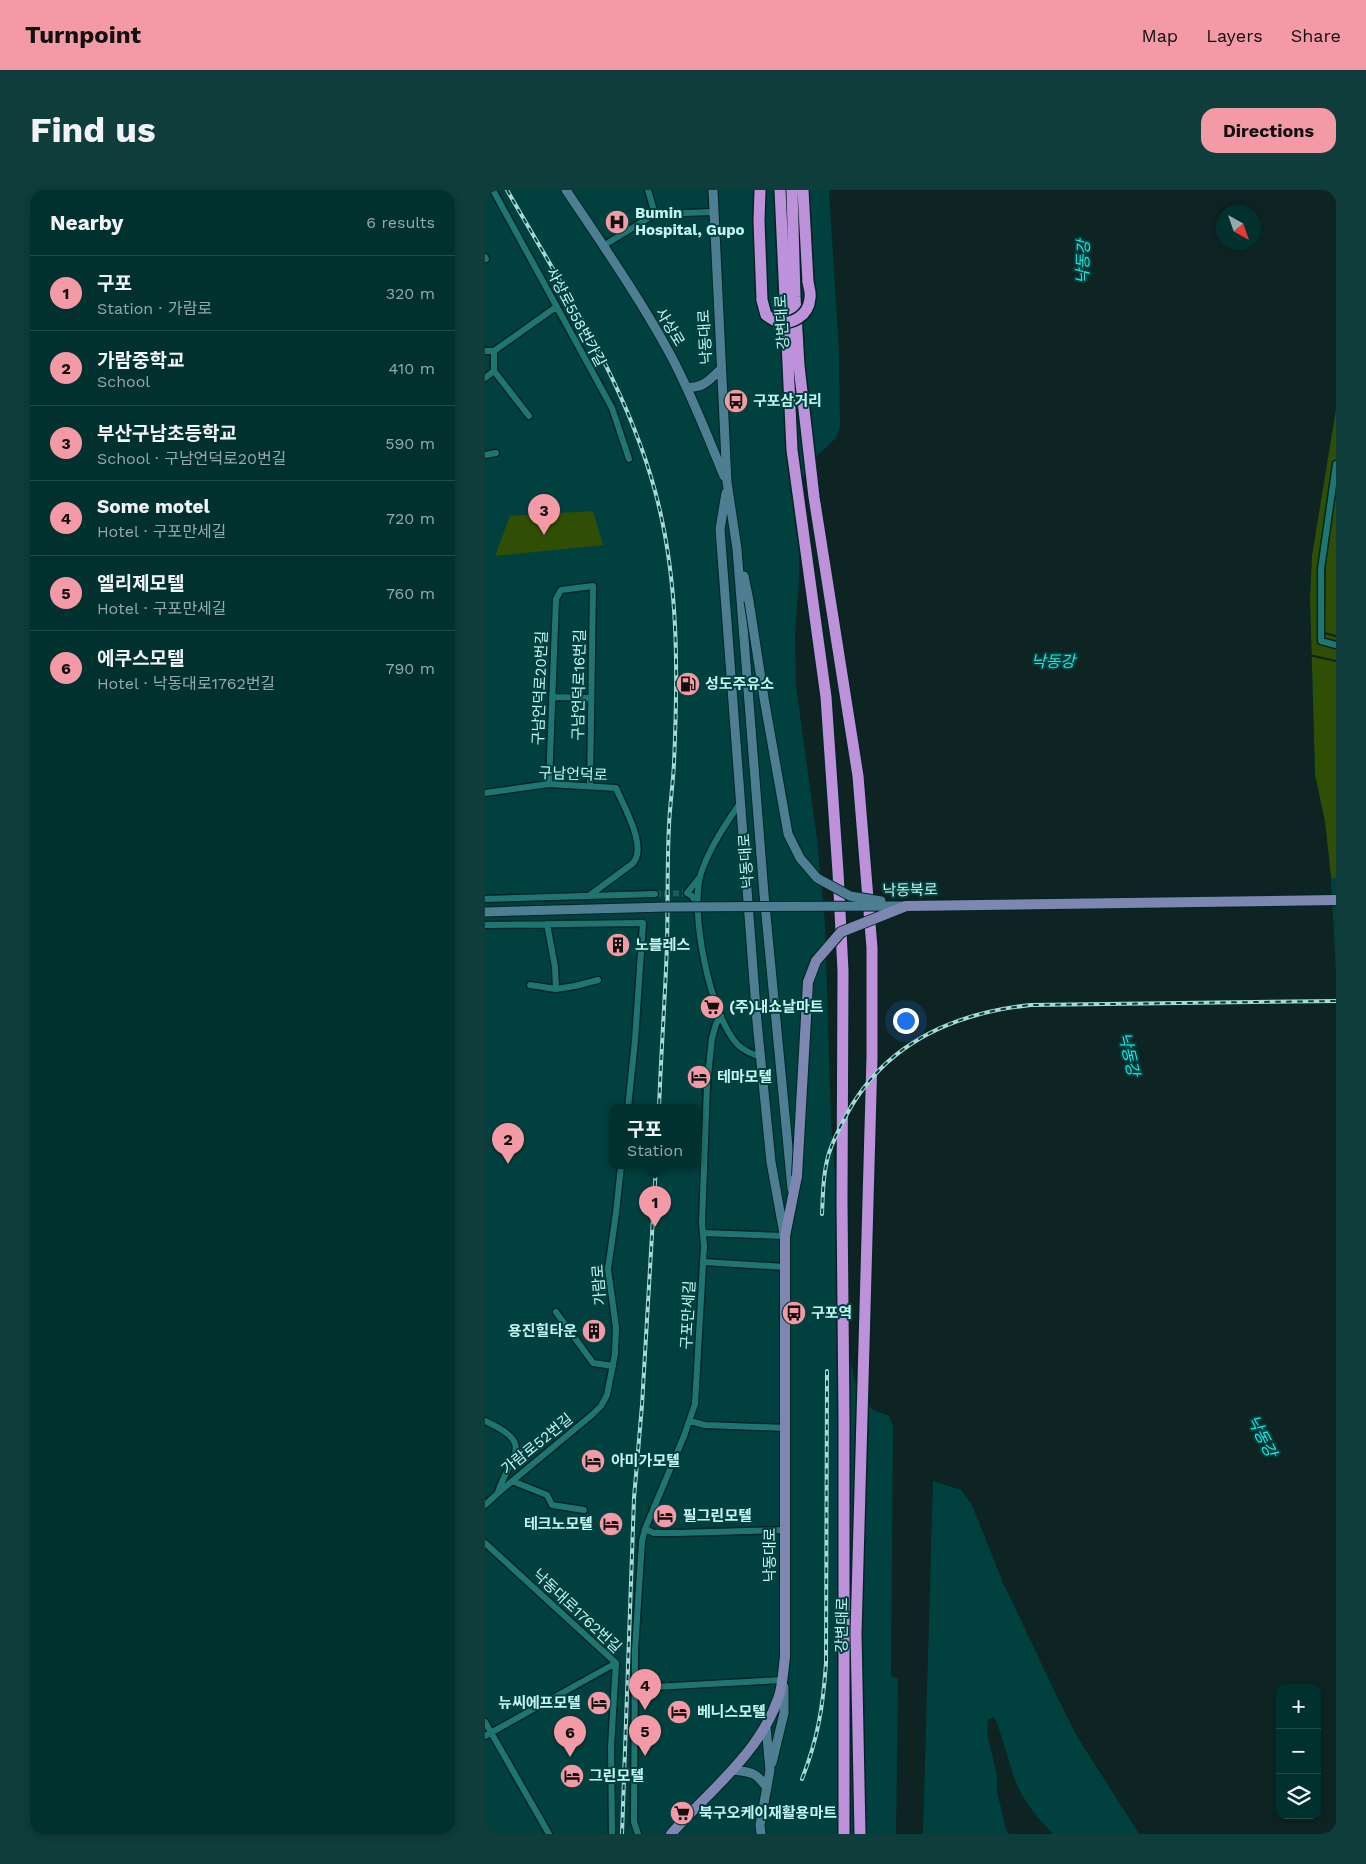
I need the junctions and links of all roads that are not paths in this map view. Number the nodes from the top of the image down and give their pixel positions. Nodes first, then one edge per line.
1 (493, 190) edge
2 (566, 190) edge
3 (648, 190) edge
4 (713, 190) edge
5 (759, 190) edge
6 (780, 190) edge
7 (792, 190) edge
8 (803, 190) edge
9 (714, 212) junction
10 (655, 214) junction
11 (603, 246) junction
12 (556, 307) junction
13 (485, 351) edge
14 (494, 351) junction
15 (721, 369) junction
16 (494, 370) junction
17 (485, 378) edge
18 (687, 387) junction
19 (529, 416) dead end
20 (496, 453) dead end
21 (485, 455) edge
22 (629, 459) dead end
23 (1336, 464) edge
24 (727, 482) junction
25 (593, 586) joint
26 (1336, 645) edge
27 (552, 697) junction
28 (591, 698) junction
29 (549, 784) junction
30 (590, 786) junction
31 (485, 793) edge
32 (741, 803) junction
33 (701, 874) junction
34 (655, 894) tunnel mouth
35 (590, 895) junction
36 (485, 899) edge
37 (1336, 900) edge
38 (697, 904) junction
39 (906, 906) junction
40 (485, 912) edge
41 (547, 924) junction
42 (485, 925) edge
43 (598, 980) dead end
44 (530, 985) dead end
45 (556, 988) junction
46 (721, 1016) junction
47 (761, 1057) junction
48 (628, 1104) edge
49 (621, 1169) edge
50 (703, 1233) junction
51 (785, 1236) junction
52 (703, 1262) junction
53 (785, 1267) junction
54 (556, 1312) dead end
55 (613, 1366) junction
56 (604, 1401) joint
57 (485, 1420) edge
58 (690, 1421) junction
59 (785, 1428) junction
60 (512, 1481) junction
61 (497, 1493) junction
62 (485, 1505) edge
63 (585, 1510) dead end
64 (645, 1529) junction
65 (785, 1530) junction
66 (485, 1543) edge
67 (616, 1663) junction
68 (783, 1675) junction
69 (636, 1688) junction
70 (485, 1722) edge
71 (766, 1727) junction
72 (488, 1734) edge
73 (733, 1770) junction
74 (770, 1770) junction
75 (767, 1788) junction
76 (674, 1830) edge
77 (549, 1834) edge
78 (612, 1834) edge
79 (638, 1834) edge
80 (665, 1834) edge
81 (761, 1834) edge
82 (844, 1834) edge
83 (861, 1834) edge

1 - 12 street, 사상로558번가길
2 - 11 main road, 사상로
3 - 10 street
4 - 9 main road, 낙동대로
5 - 8 highway, bridge
6 - 82 highway, 강변대로, bridge
7 - 83 highway, 강변대로, bridge
9 - 10 street
9 - 15 main road, 낙동대로
10 - 11 street
11 - 18 main road, 사상로
12 - 14 street
12 - 22 street, 사상로558번가길
13 - 14 street
14 - 16 street
15 - 18 main road
15 - 24 main road, 낙동대로
16 - 17 street
16 - 19 street
18 - 24 main road, 사상로
20 - 21 street
23 - 26 street
24 - 32 main road, 낙동대로
24 - 39 main road, bridge
24 - 51 main road, 낙동대로
25 - 27 street, 구남언덕로20번길
25 - 28 street, 구남언덕로16번길
27 - 28 street
27 - 29 street, 구남언덕로20번길
28 - 30 street, 구남언덕로16번길
29 - 30 street, 구남언덕로
29 - 31 street, 구남언덕로
30 - 35 street, 구남언덕로
32 - 33 street
32 - 47 main road, 낙동대로
33 - 38 street
33 - 38 street
34 - 35 street
35 - 36 street
37 - 39 main road, 낙동북로
38 - 46 street
39 - 40 main road, 낙동북로, bridge
39 - 51 main road, bridge
41 - 42 street
41 - 45 street
41 - 48 street
43 - 45 street
44 - 45 street
46 - 47 street
46 - 50 street, 구포만세길
47 - 51 main road, 낙동대로
49 - 55 street, 가람로
50 - 51 street
50 - 52 street, 구포만세길
51 - 53 main road, 낙동대로
52 - 53 street
52 - 58 street, 구포만세길
53 - 59 main road, 낙동대로
54 - 55 street
55 - 56 street, 가람로
56 - 60 street, 가람로52번길
57 - 61 street
58 - 59 street
58 - 64 street, 구포만세길
59 - 65 main road, 낙동대로
60 - 61 street, 가람로52번길
60 - 63 street
61 - 62 street, 가람로52번길
64 - 65 street
64 - 69 street, 구포만세길
65 - 68 main road, 낙동대로
66 - 67 street, 낙동대로1762번길
67 - 72 street
67 - 78 street, 낙동대로1762번길
68 - 69 street
68 - 71 main road, 낙동대로
68 - 74 main road
69 - 79 street, 구포만세길
70 - 72 street
71 - 73 main road, 낙동대로
71 - 74 main road
72 - 77 street
73 - 75 main road
73 - 76 main road, 낙동대로
74 - 75 main road
75 - 81 main road
76 - 80 main road, 낙동대로

